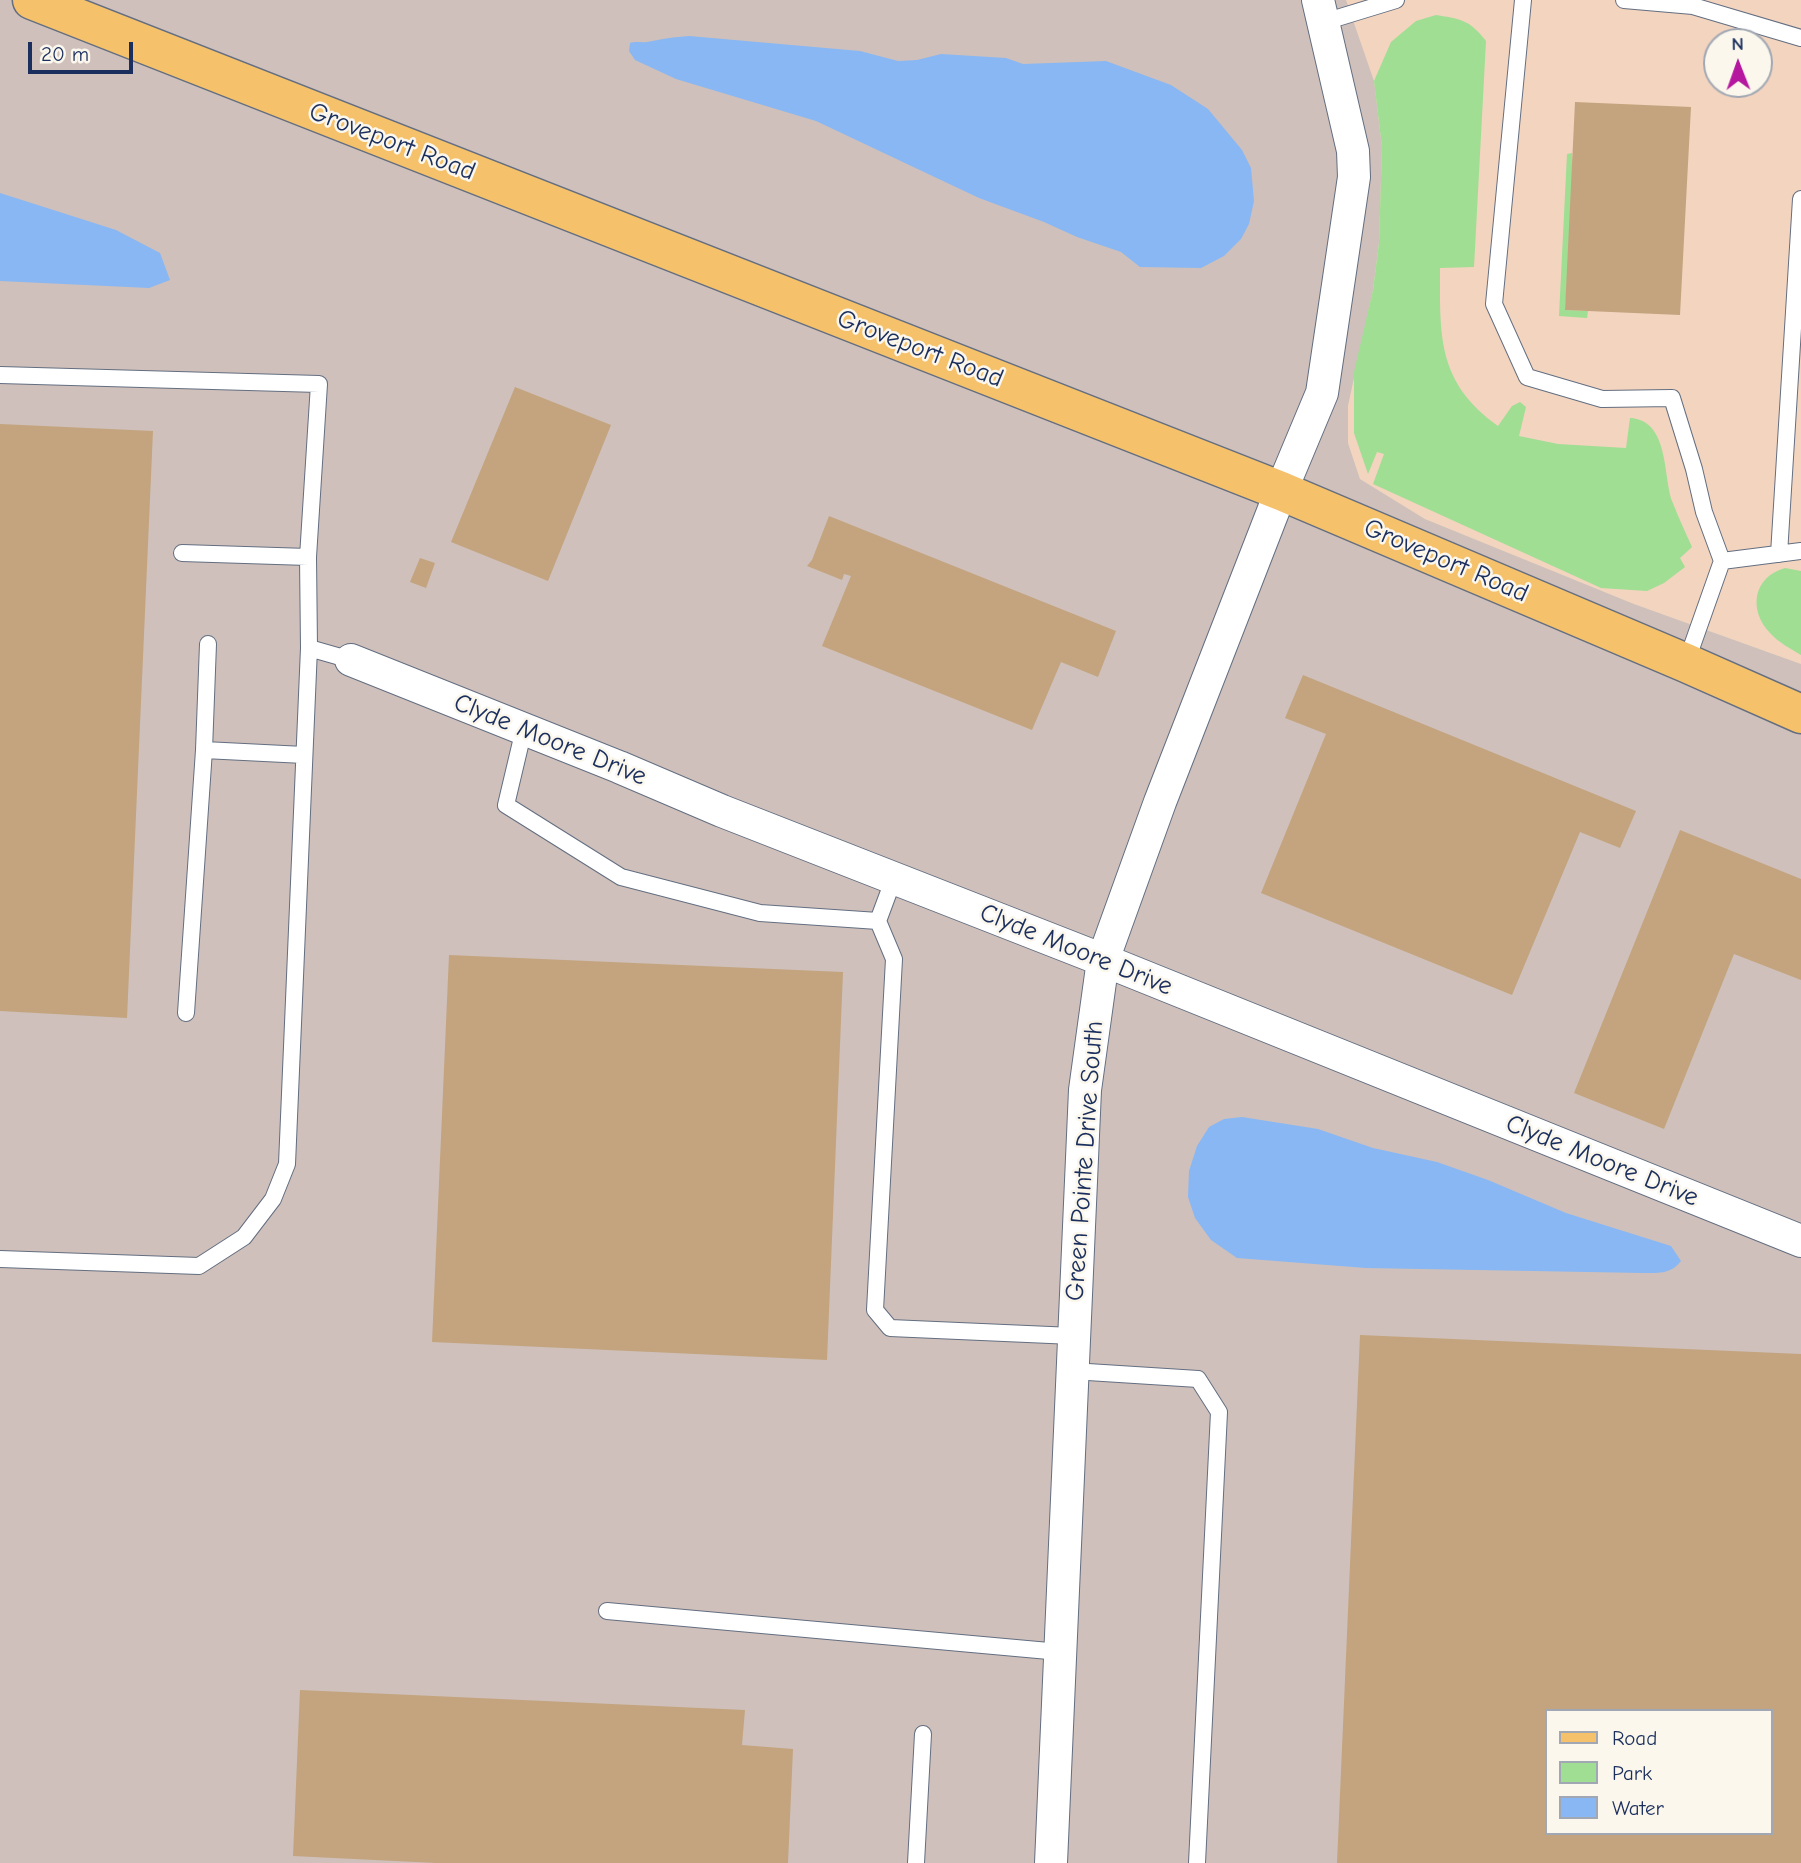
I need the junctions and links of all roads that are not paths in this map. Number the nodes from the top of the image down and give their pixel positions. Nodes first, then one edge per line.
1 (32, 0) edge
2 (1396, 0) edge
3 (1523, 0) edge
4 (1625, 0) edge
5 (1321, 11) edge
6 (1801, 38) edge
7 (1801, 199) edge
8 (1799, 278) edge
9 (0, 374) edge
10 (1281, 491) junction
11 (1801, 551) edge
12 (182, 553) dead end
13 (1779, 554) junction
14 (308, 557) junction
15 (1722, 561) junction
16 (208, 643) dead end
17 (309, 648) junction
18 (351, 660) joint
19 (1686, 663) junction
20 (1801, 715) edge
21 (524, 729) junction
22 (204, 751) junction
23 (304, 755) junction
24 (894, 878) junction
25 (878, 921) junction
26 (1103, 960) junction
27 (186, 1013) dead end
28 (1801, 1241) edge
29 (0, 1259) edge
30 (1073, 1336) junction
31 (1072, 1371) junction
32 (607, 1611) dead end
33 (1060, 1652) junction
34 (923, 1734) dead end
35 (916, 1863) edge
36 (1051, 1863) edge
37 (1198, 1863) edge

1 - 10 main road, Groveport Road
2 - 5 lane
3 - 15 lane
4 - 6 lane
5 - 10 street, Green Pointe Drive South
7 - 8 lane
8 - 13 lane
9 - 14 lane
10 - 19 main road, Groveport Road
10 - 26 street, Green Pointe Drive South
11 - 13 lane
12 - 14 lane
13 - 15 lane
14 - 17 lane
15 - 19 lane
16 - 22 lane
17 - 18 lane
17 - 23 lane
18 - 21 street, Clyde Moore Drive
19 - 20 main road, Groveport Road
21 - 24 street, Clyde Moore Drive
21 - 25 lane
22 - 23 lane
22 - 27 lane
23 - 29 lane
24 - 25 lane
24 - 26 street, Clyde Moore Drive
25 - 30 lane
26 - 28 street, Clyde Moore Drive
26 - 30 street, Green Pointe Drive South
30 - 31 street, Green Pointe Drive South
31 - 33 street, Green Pointe Drive South
31 - 37 lane
32 - 33 lane
33 - 36 street, Green Pointe Drive South
34 - 35 lane

